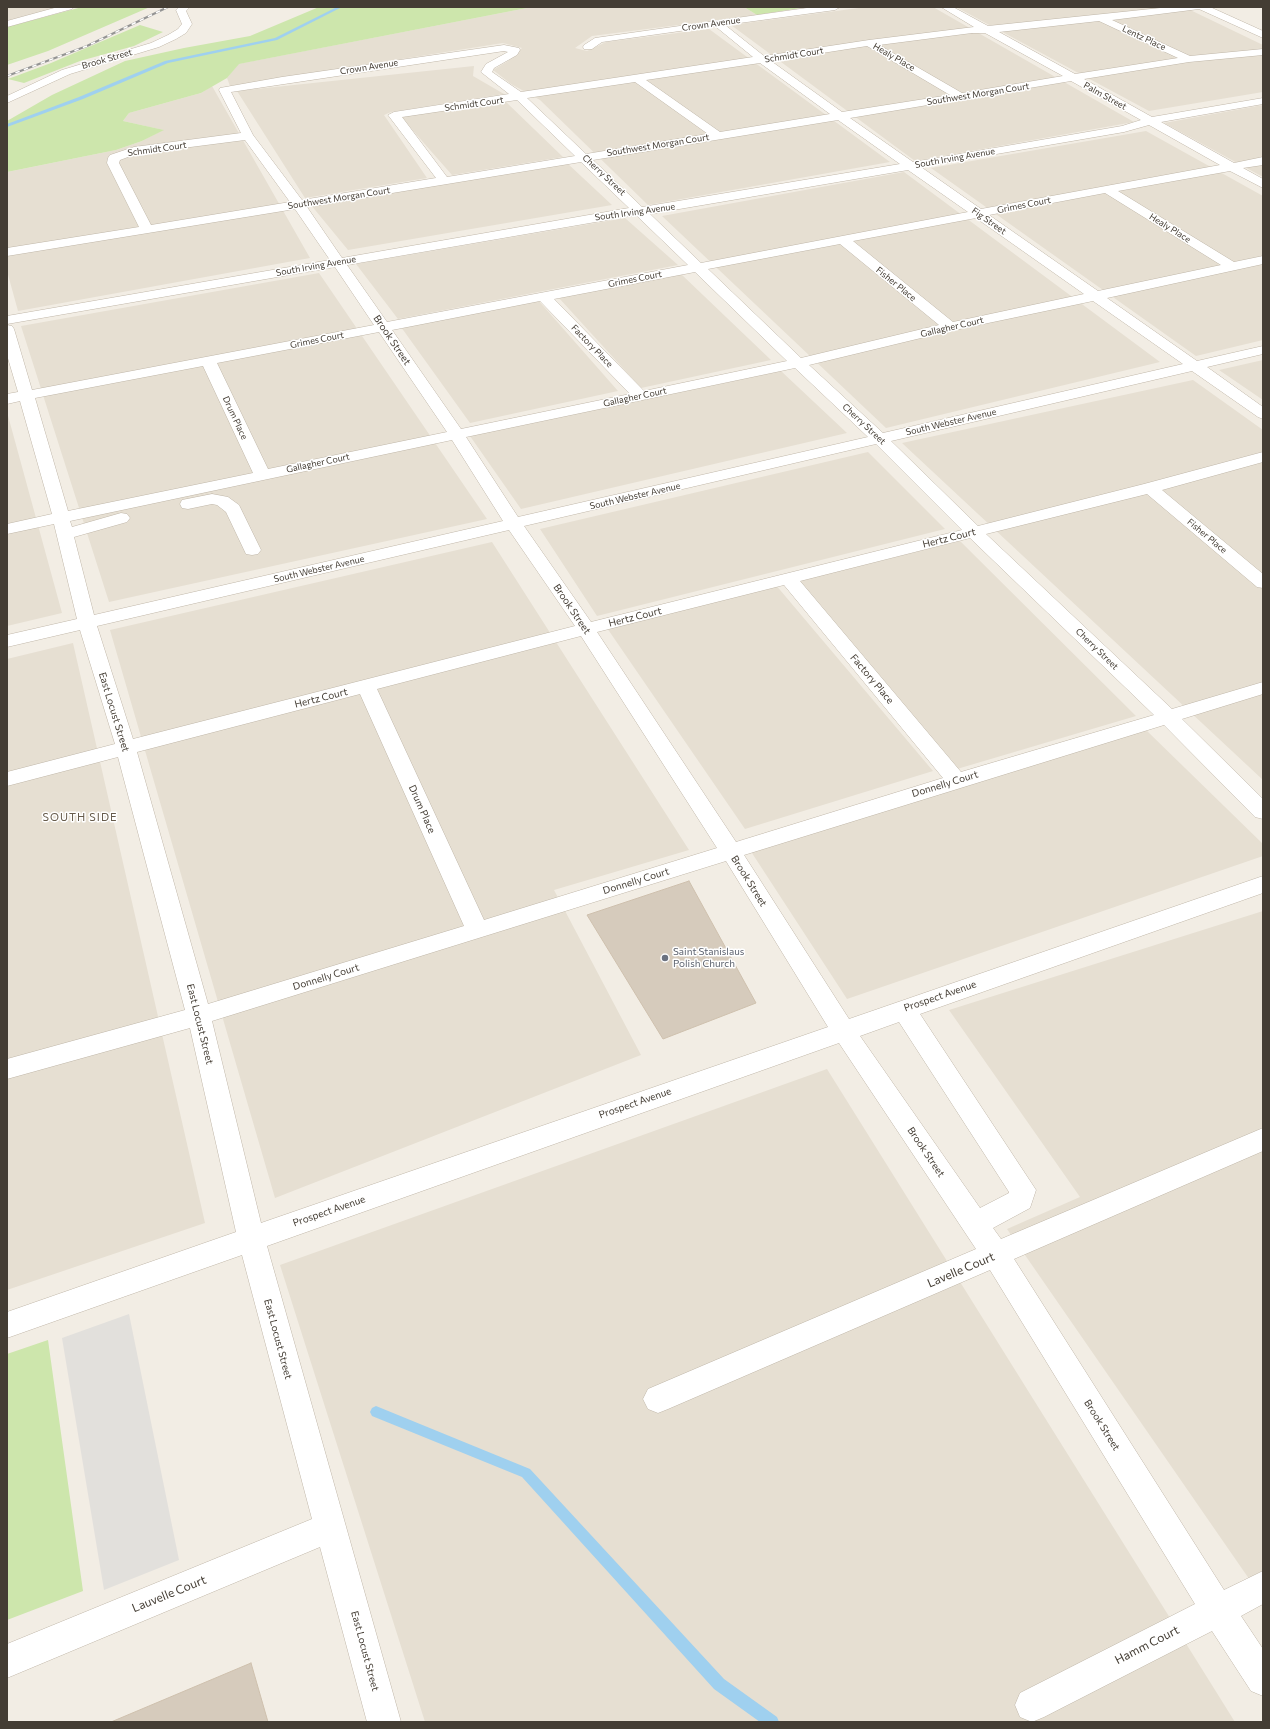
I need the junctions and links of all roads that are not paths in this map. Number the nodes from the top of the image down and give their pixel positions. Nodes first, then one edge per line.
1 (70, 7) edge
2 (185, 7) edge
3 (835, 7) edge
4 (946, 7) edge
5 (1196, 7) edge
6 (1231, 8) dead end
7 (1206, 9) edge
8 (1098, 17) junction
9 (7, 24) edge
10 (718, 24) junction
11 (985, 29) junction
12 (1263, 35) edge
13 (869, 43) junction
14 (588, 47) dead end
15 (514, 48) joint
16 (1263, 52) edge
17 (1189, 59) junction
18 (762, 60) junction
19 (638, 79) junction
20 (1076, 79) junction
21 (224, 90) joint
22 (960, 96) junction
23 (520, 97) junction
24 (7, 100) edge
25 (1263, 101) edge
26 (840, 116) junction
27 (1145, 118) junction
28 (1036, 135) junction
29 (248, 136) junction
30 (718, 136) junction
31 (1047, 142) junction
32 (584, 157) junction
33 (1263, 162) edge
34 (907, 165) junction
35 (1232, 167) junction
36 (444, 180) junction
37 (1263, 184) edge
38 (1107, 189) junction
39 (299, 205) junction
40 (647, 211) junction
41 (979, 214) junction
42 (147, 229) junction
43 (842, 240) junction
44 (7, 252) edge
45 (1263, 260) edge
46 (338, 262) junction
47 (700, 267) junction
48 (1233, 267) junction
49 (1095, 296) junction
50 (544, 297) junction
51 (7, 320) edge
52 (950, 327) junction
53 (384, 328) junction
54 (7, 329) edge
55 (1263, 350) edge
56 (208, 361) junction
57 (798, 363) junction
58 (1194, 366) junction
59 (641, 396) junction
60 (16, 397) edge
61 (1263, 414) edge
62 (456, 434) junction
63 (880, 439) junction
64 (1263, 456) edge
65 (262, 475) junction
66 (1150, 488) junction
67 (514, 524) junction
68 (63, 526) junction
69 (7, 529) edge
70 (974, 532) junction
71 (252, 550) dead end
72 (788, 578) junction
73 (1263, 583) edge
74 (87, 623) junction
75 (586, 629) junction
76 (7, 641) edge
77 (366, 686) junction
78 (1263, 688) edge
79 (1168, 717) junction
80 (126, 748) junction
81 (7, 779) edge
82 (957, 780) junction
83 (1263, 812) edge
84 (731, 852) junction
85 (1263, 884) edge
86 (478, 931) junction
87 (902, 1009) junction
88 (199, 1016) junction
89 (843, 1030) junction
90 (7, 1069) edge
91 (1263, 1139) edge
92 (975, 1224) junction
93 (251, 1238) junction
94 (996, 1255) junction
95 (7, 1325) edge
96 (658, 1399) dead end
97 (330, 1527) junction
98 (1263, 1587) edge
99 (1217, 1609) junction
100 (7, 1660) edge
101 (1263, 1679) edge
102 (1032, 1705) dead end
103 (384, 1722) edge

1 - 9 street
2 - 24 street, Brook Street
3 - 10 street, Crown Avenue
4 - 11 street, Palm Street
5 - 8 street, Schmidt Court
6 - 7 street
7 - 12 street
8 - 11 street, Schmidt Court
8 - 17 street, Lentz Place
10 - 14 street, Crown Avenue
10 - 18 street, Fig Street
11 - 13 street, Schmidt Court
11 - 20 street, Palm Street
13 - 18 street, Schmidt Court
13 - 22 street, Healy Place
15 - 21 street, Crown Avenue
15 - 23 street, Cherry Street
16 - 17 street, Southwest Morgan Court
17 - 20 street, Southwest Morgan Court
18 - 19 street, Schmidt Court
18 - 26 street, Fig Street
19 - 23 street, Schmidt Court
19 - 30 street
20 - 22 street, Southwest Morgan Court
20 - 27 street, Palm Street
21 - 29 street, Brook Street
22 - 26 street, Southwest Morgan Court
23 - 32 street, Cherry Street
23 - 36 street, Schmidt Court
25 - 27 street, South Irving Avenue
26 - 30 street, Southwest Morgan Court
26 - 34 street, Fig Street
27 - 28 street
27 - 31 street, South Irving Avenue
27 - 35 street, Palm Street
28 - 31 street
28 - 34 street
29 - 39 street, Brook Street
29 - 42 street, Schmidt Court
30 - 32 street, Southwest Morgan Court
31 - 34 street, South Irving Avenue
32 - 36 street, Southwest Morgan Court
32 - 40 street, Cherry Street
33 - 35 street, Grimes Court
34 - 40 street, South Irving Avenue
34 - 41 street, Fig Street
35 - 37 street, Palm Street
35 - 38 street, Grimes Court
36 - 39 street, Southwest Morgan Court
38 - 41 street, Grimes Court
38 - 48 street, Healy Place
39 - 42 street, Southwest Morgan Court
39 - 46 street, Brook Street
40 - 46 street, South Irving Avenue
40 - 47 street, Cherry Street
41 - 43 street, Grimes Court
41 - 49 street, Fig Street
42 - 44 street, Southwest Morgan Court
43 - 47 street, Grimes Court
43 - 52 street, Fisher Place
45 - 48 street, Gallagher Court
46 - 51 street, South Irving Avenue
46 - 53 street, Brook Street
47 - 50 street, Grimes Court
47 - 57 street, Cherry Street
48 - 49 street, Gallagher Court
49 - 52 street, Gallagher Court
49 - 58 street, Fig Street
50 - 53 street, Grimes Court
50 - 59 street, Factory Place
52 - 57 street, Gallagher Court
53 - 56 street, Grimes Court
53 - 62 street, Brook Street
54 - 60 street, East Locust Street
55 - 58 street, South Webster Avenue
56 - 60 street, Grimes Court
56 - 65 street, Drum Place
57 - 59 street, Gallagher Court
57 - 63 street, Cherry Street
58 - 61 street, Fig Street
58 - 63 street, South Webster Avenue
59 - 62 street, Gallagher Court
60 - 68 street, East Locust Street
62 - 65 street, Gallagher Court
62 - 67 street, Brook Street
63 - 67 street, South Webster Avenue
63 - 70 street, Cherry Street
64 - 66 street, Hertz Court
65 - 68 street, Gallagher Court
66 - 70 street, Hertz Court
66 - 73 street, Fisher Place
67 - 74 street, South Webster Avenue
67 - 75 street, Brook Street
68 - 69 street, Gallagher Court
68 - 71 street
68 - 74 street, East Locust Street
70 - 72 street, Hertz Court
70 - 79 street, Cherry Street
72 - 75 street, Hertz Court
72 - 82 street, Factory Place
74 - 76 street, South Webster Avenue
74 - 80 street, East Locust Street
75 - 77 street, Hertz Court
75 - 84 street, Brook Street
77 - 80 street, Hertz Court
77 - 86 street, Drum Place
78 - 79 street, Donnelly Court
79 - 82 street, Donnelly Court
79 - 83 street, Cherry Street
80 - 81 street, Hertz Court
80 - 88 street, East Locust Street
82 - 84 street, Donnelly Court
84 - 86 street, Donnelly Court
84 - 89 street, Brook Street
85 - 87 street, Prospect Avenue
86 - 88 street, Donnelly Court
87 - 89 street, Prospect Avenue
87 - 92 street
88 - 90 street, Donnelly Court
88 - 93 street, East Locust Street
89 - 92 street, Brook Street
89 - 93 street, Prospect Avenue
91 - 94 street, Lavelle Court
92 - 94 street, Brook Street
93 - 95 street, Prospect Avenue
93 - 97 street, East Locust Street
94 - 96 street, Lavelle Court
94 - 99 street, Brook Street
97 - 100 street, Lauvelle Court
97 - 103 street, East Locust Street
98 - 99 street, Hamm Court
99 - 101 street, Brook Street
99 - 102 street, Hamm Court

